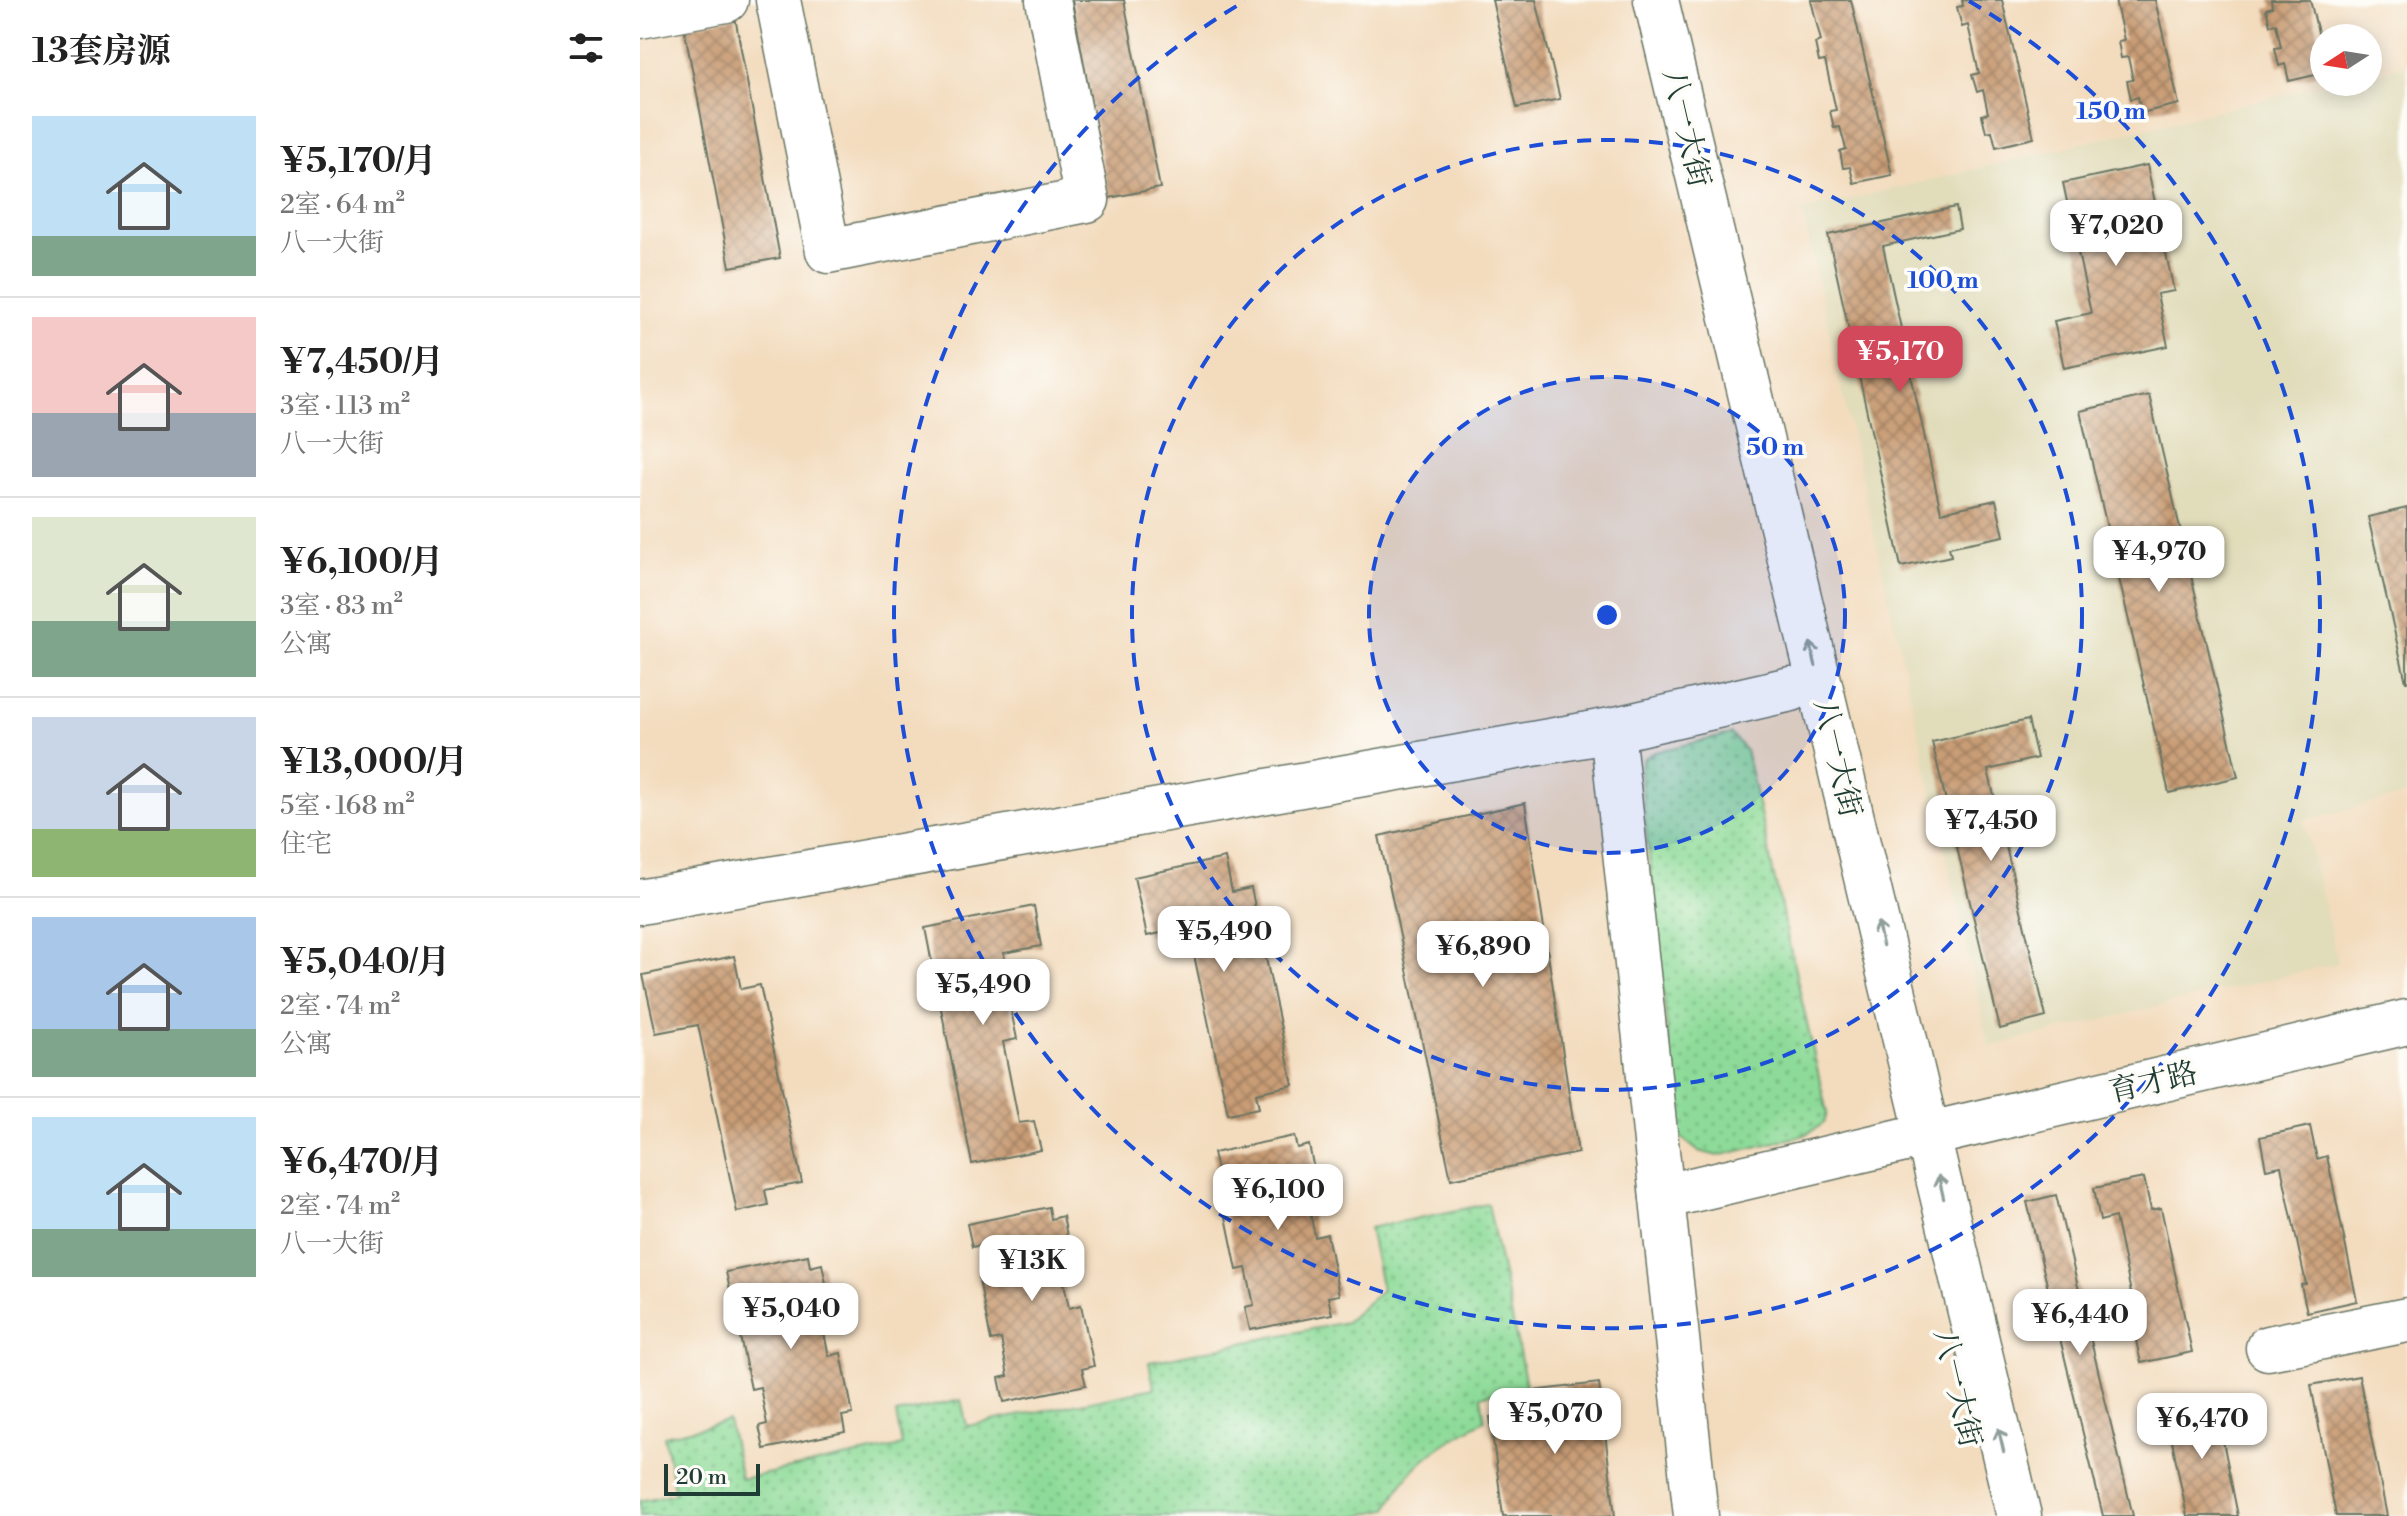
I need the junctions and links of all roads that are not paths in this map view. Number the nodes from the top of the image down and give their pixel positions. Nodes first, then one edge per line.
1 (726, 0) edge
2 (778, 0) edge
3 (1048, 0) edge
4 (1626, 0) edge
5 (1656, 0) edge
6 (640, 16) edge
7 (1791, 689) junction
8 (1612, 730) junction
9 (640, 902) edge
10 (2407, 1022) edge
11 (1914, 1138) junction
12 (1662, 1197) junction
13 (2407, 1320) edge
14 (2268, 1348) dead end
15 (1696, 1516) edge
16 (1989, 1516) edge
17 (2019, 1516) edge

1 - 6 street
2 - 3 street
4 - 7 street, 八一大街
11 -> 5 street, 八一大街
7 - 8 street
7 - 11 street, 八一大街
8 - 9 street
8 - 12 street
10 - 11 street, 育才路
11 - 12 street, 育才路
11 - 16 street, 八一大街
17 -> 11 street, 八一大街
12 - 15 street
13 - 14 street

